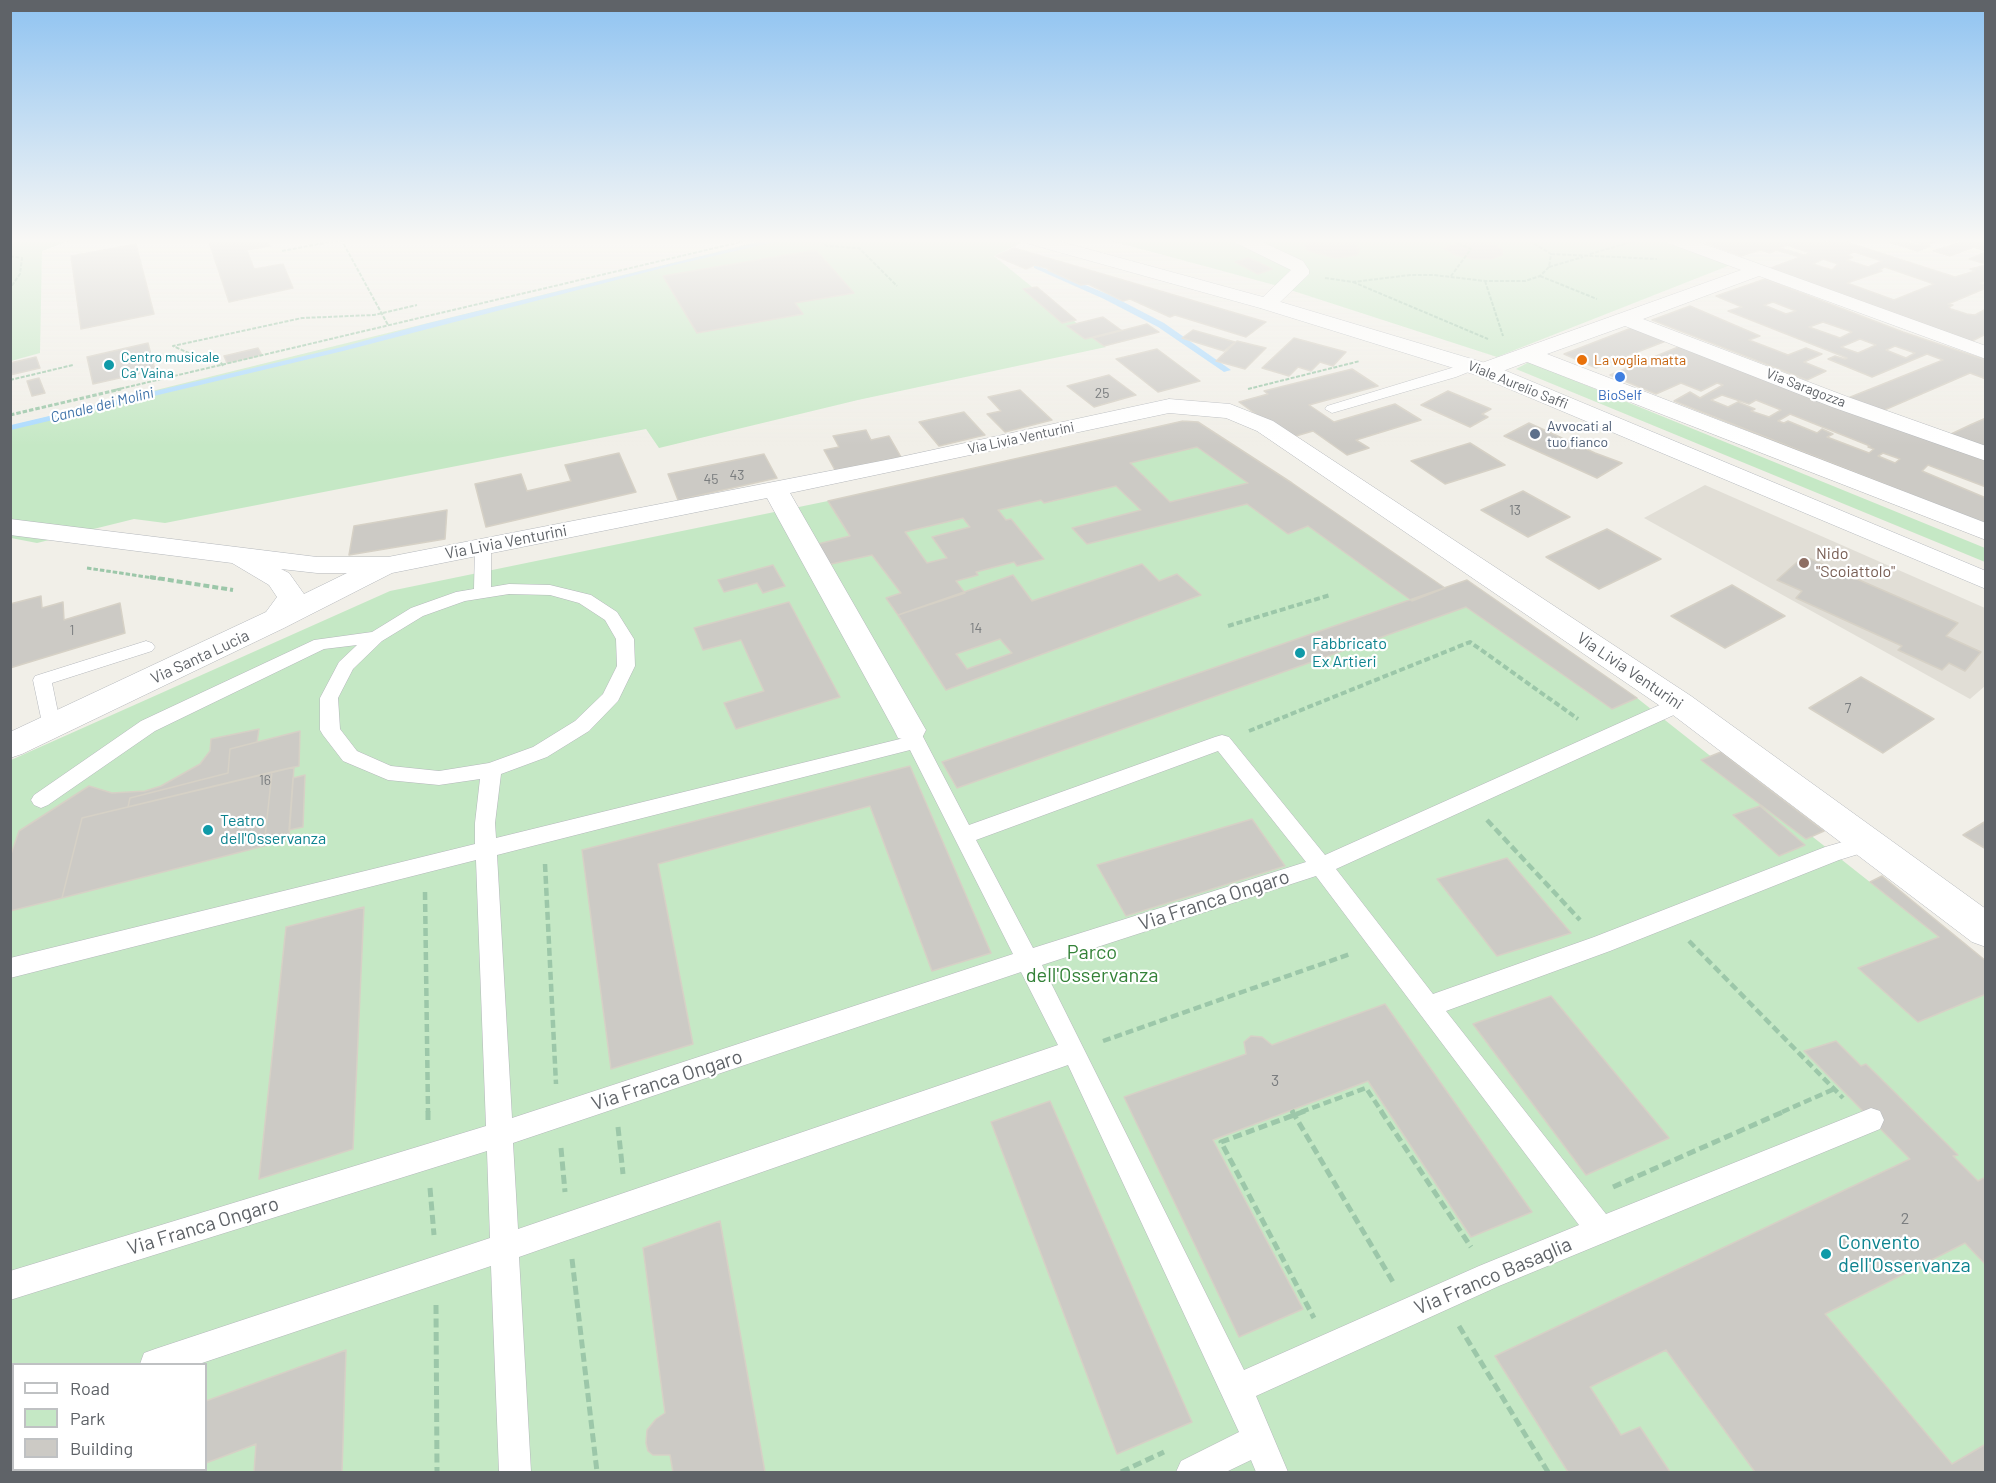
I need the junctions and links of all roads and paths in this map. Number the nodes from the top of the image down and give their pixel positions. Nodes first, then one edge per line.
1 (378, 308) edge
2 (403, 308) edge
3 (459, 308) edge
4 (1281, 308) edge
5 (1415, 308) edge
6 (1494, 308) edge
7 (1611, 308) edge
8 (1658, 308) edge
9 (1868, 308) edge
10 (381, 313) junction
11 (1632, 318) junction
12 (388, 325) junction
13 (1503, 336) dead end
14 (1496, 342) dead end
15 (1981, 348) edge
16 (1530, 355) junction
17 (1363, 361) dead end
18 (73, 365) dead end
19 (223, 366) junction
20 (1477, 368) junction
21 (10, 380) edge
22 (1241, 390) dead end
23 (1332, 409) dead end
24 (10, 415) edge
25 (1986, 454) edge
26 (775, 489) junction
27 (10, 527) edge
28 (1986, 532) edge
29 (483, 547) junction
30 (235, 554) junction
31 (388, 565) junction
32 (80, 567) dead end
33 (1986, 581) edge
34 (239, 591) dead end
35 (482, 593) junction
36 (1330, 595) dead end
37 (274, 621) junction
38 (1228, 626) dead end
39 (376, 637) junction
40 (146, 647) dead end
41 (1680, 704) junction
42 (51, 727) junction
43 (913, 736) junction
44 (1606, 738) junction
45 (1222, 742) junction
46 (10, 746) edge
47 (491, 770) junction
48 (41, 800) dead end
49 (1468, 800) junction
50 (543, 835) junction
51 (963, 836) junction
52 (1867, 843) junction
53 (487, 849) junction
54 (424, 865) junction
55 (1321, 866) junction
56 (1667, 919) junction
57 (1986, 931) edge
58 (1379, 944) junction
59 (1602, 944) junction
60 (1026, 960) junction
61 (10, 968) edge
62 (1427, 1007) junction
63 (1074, 1051) junction
64 (615, 1097) junction
65 (1293, 1112) junction
66 (558, 1116) junction
67 (1869, 1121) joint
68 (498, 1134) junction
69 (428, 1156) junction
70 (626, 1207) junction
71 (569, 1226) junction
72 (1600, 1230) junction
73 (505, 1247) junction
74 (436, 1270) junction
75 (1489, 1276) junction
76 (10, 1286) edge
77 (1442, 1297) junction
78 (1410, 1311) junction
79 (1330, 1347) junction
80 (161, 1363) edge
81 (1237, 1389) junction
82 (1258, 1440) junction
83 (437, 1473) edge
84 (515, 1473) edge
85 (597, 1473) edge
86 (1192, 1473) edge
87 (1272, 1473) edge
88 (1548, 1473) edge

1 - 10 path
2 - 10 path
3 - 12 path
4 - 20 street, Viale Aurelio Saffi
5 - 14 path
6 - 13 path
7 - 11 path
8 - 11 street
9 - 15 street
10 - 12 path
10 - 19 path
11 - 16 street
11 - 25 street, Via Saragozza
12 - 19 path
16 - 20 street
16 - 28 street, Viale Aurelio Saffi
17 - 22 path
18 - 21 path
19 - 24 path
20 - 23 lane
20 - 33 street, Viale Aurelio Saffi
26 - 29 street, Via Livia Venturini
26 - 41 street, Via Livia Venturini
26 - 43 street
27 - 30 street, Via Livia Venturini
29 - 31 street, Via Livia Venturini
29 - 35 lane
30 - 31 street, Via Livia Venturini
30 - 37 street, Via Livia Venturini
31 - 37 street, Via Santa Lucia
32 - 34 path
35 - 39 lane
35 - 47 lane
36 - 38 path
37 - 42 street, Via Santa Lucia
39 - 47 lane
39 - 48 lane
40 - 42 lane
41 - 44 lane, Via Franca Ongaro
41 - 52 street, Via Livia Venturini
42 - 46 street, Via Santa Lucia
43 - 50 lane
43 - 51 lane
44 - 45 path
44 - 49 lane, Via Franca Ongaro
45 - 51 lane
45 - 55 lane
47 - 53 lane
49 - 55 lane, Via Franca Ongaro
49 - 59 path
50 - 53 lane
50 - 66 path
51 - 60 lane
52 - 56 lane
52 - 57 street, Via Livia Venturini
53 - 54 lane
53 - 68 lane
54 - 61 lane
54 - 69 path
55 - 58 lane
55 - 60 lane, Via Franca Ongaro
56 - 59 lane
56 - 67 path
58 - 62 lane
58 - 63 path
59 - 62 lane
60 - 63 lane
60 - 64 lane, Via Franca Ongaro
62 - 72 lane
63 - 70 lane
63 - 81 lane
64 - 66 lane, Via Franca Ongaro
64 - 70 path
65 - 75 path
65 - 78 path
65 - 79 path
66 - 68 lane, Via Franca Ongaro
66 - 71 path
67 - 72 lane, Via Franco Basaglia
68 - 69 lane, Via Franca Ongaro
68 - 73 lane
69 - 74 path
69 - 76 lane, Via Franca Ongaro
70 - 71 lane
71 - 73 lane
71 - 85 path
72 - 75 lane, Via Franco Basaglia
73 - 74 lane
73 - 84 lane
74 - 80 lane
74 - 83 path
75 - 77 lane, Via Franco Basaglia
77 - 78 lane, Via Franco Basaglia
77 - 88 path
78 - 79 lane, Via Franco Basaglia
79 - 81 lane, Via Franco Basaglia
81 - 82 lane
82 - 86 lane
82 - 87 lane

